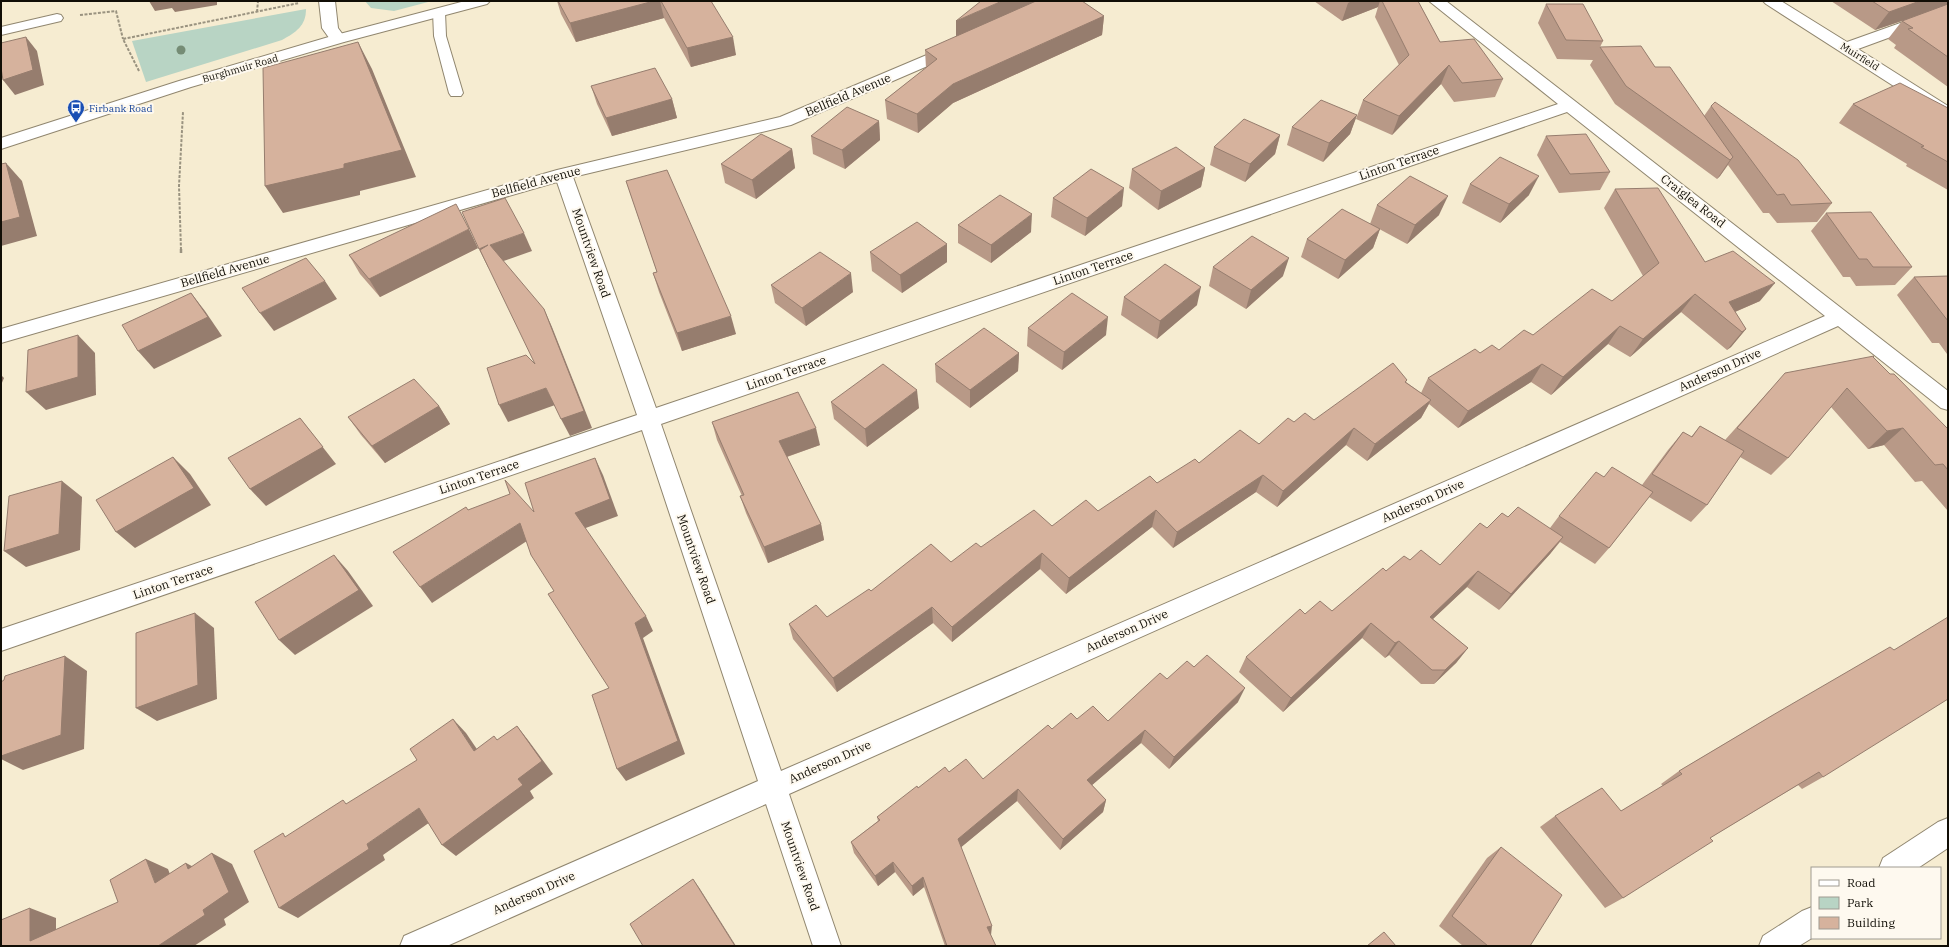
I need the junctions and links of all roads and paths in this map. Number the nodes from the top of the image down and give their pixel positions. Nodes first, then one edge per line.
1 (258, 1) edge
2 (327, 1) edge
3 (482, 1) edge
4 (1437, 1) edge
5 (1771, 1) edge
6 (301, 3) dead end
7 (1948, 11) edge
8 (257, 12) junction
9 (439, 12) junction
10 (57, 18) joint
11 (1, 31) edge
12 (123, 39) junction
13 (338, 39) junction
14 (969, 42) edge
15 (1847, 48) junction
16 (185, 84) junction
17 (456, 93) dead end
18 (150, 95) junction
19 (1571, 105) junction
20 (1948, 113) edge
21 (1, 144) edge
22 (563, 174) junction
23 (182, 283) junction
24 (1841, 317) junction
25 (1, 336) edge
26 (1948, 402) edge
27 (649, 419) junction
28 (1, 640) edge
29 (773, 787) junction
30 (1948, 832) edge
31 (1895, 867) edge
32 (1811, 922) edge
33 (414, 946) edge
34 (827, 946) edge
35 (1773, 946) edge

1 - 8 path
2 - 13 street
3 - 9 street, Burghmuir Road
4 - 19 street, Craiglea Road
5 - 15 street, Muirfield
6 - 8 path
7 - 15 street
8 - 12 path
9 - 13 street, Burghmuir Road
9 - 17 lane
10 - 11 lane
10 - 12 path
12 - 18 path
13 - 16 street, Burghmuir Road
14 - 22 street, Bellfield Avenue
15 - 20 street, Muirfield
16 - 18 street, Burghmuir Road
16 - 23 path
18 - 21 street, Burghmuir Road
19 - 24 street, Craiglea Road
19 - 27 street, Linton Terrace
22 - 23 street, Bellfield Avenue
22 - 27 street, Mountview Road
23 - 25 street, Bellfield Avenue
24 - 26 street, Craiglea Road
24 - 29 street, Anderson Drive
27 - 28 street, Linton Terrace
27 - 29 street, Mountview Road
29 - 33 street, Anderson Drive
29 - 34 street, Mountview Road
30 - 31 street
32 - 35 street

